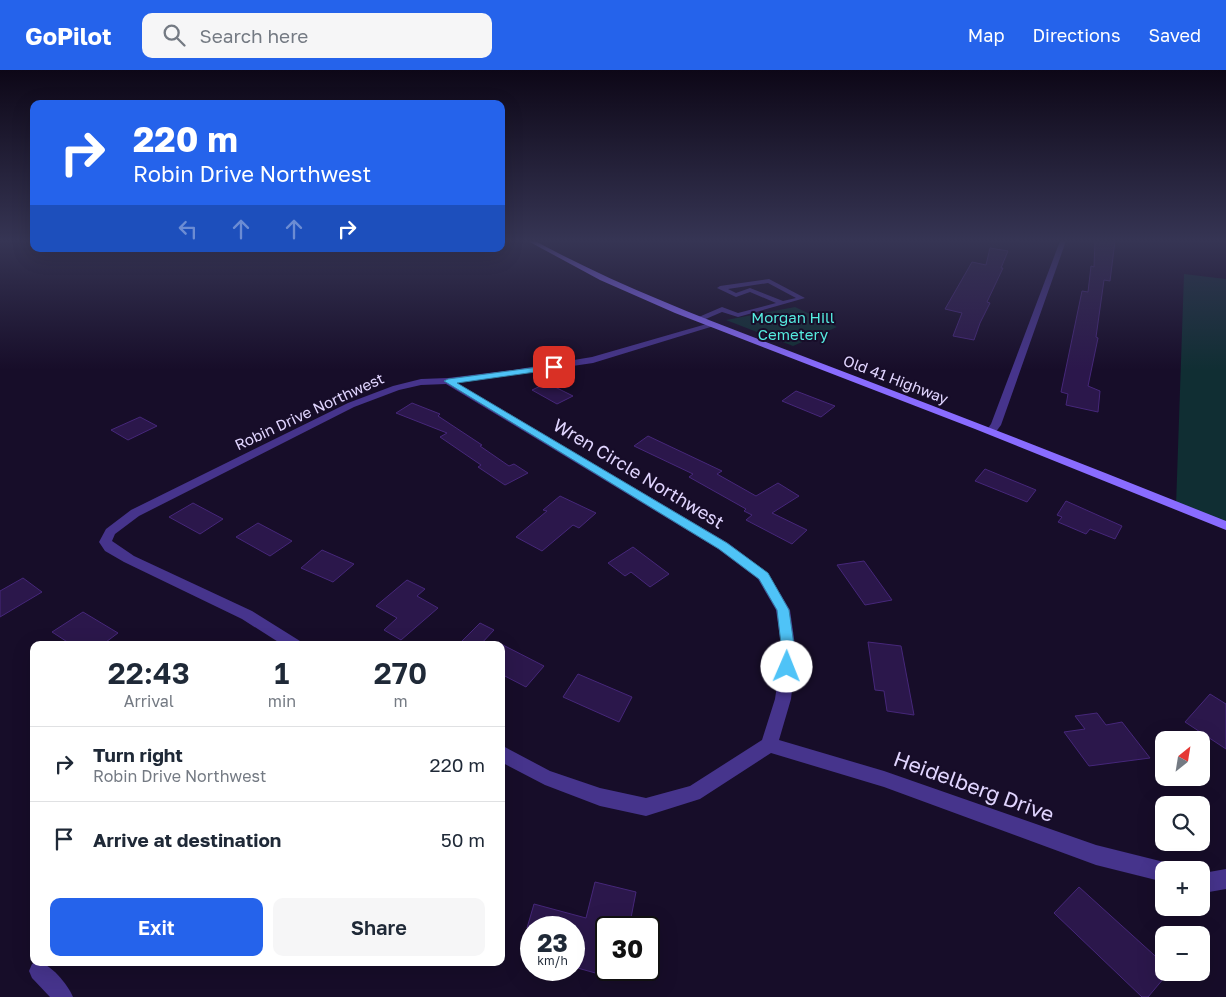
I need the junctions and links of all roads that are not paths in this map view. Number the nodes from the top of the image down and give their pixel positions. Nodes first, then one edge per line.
1 (619, 284) edge
2 (743, 284) edge
3 (777, 284) edge
4 (1046, 284) edge
5 (783, 303) junction
6 (698, 319) junction
7 (713, 325) junction
8 (448, 381) junction
9 (991, 431) junction
10 (1226, 526) edge
11 (288, 641) edge
12 (768, 745) junction
13 (505, 755) edge
14 (1155, 870) edge
15 (1226, 879) edge
16 (1210, 882) edge
17 (39, 971) dead end
18 (63, 997) edge

1 - 6 main road, Old 41 Highway
2 - 5 lane
3 - 5 lane
4 - 9 street
5 - 6 lane
6 - 7 main road, Old 41 Highway
7 - 8 street, Robin Drive Northwest
7 - 9 main road, Old 41 Highway
8 - 11 street, Robin Drive Northwest
8 - 12 street, Wren Circle Northwest
9 - 10 main road, Old 41 Highway
12 - 13 street
12 - 14 street, Heidelberg Drive
15 - 16 street
17 - 18 lane

